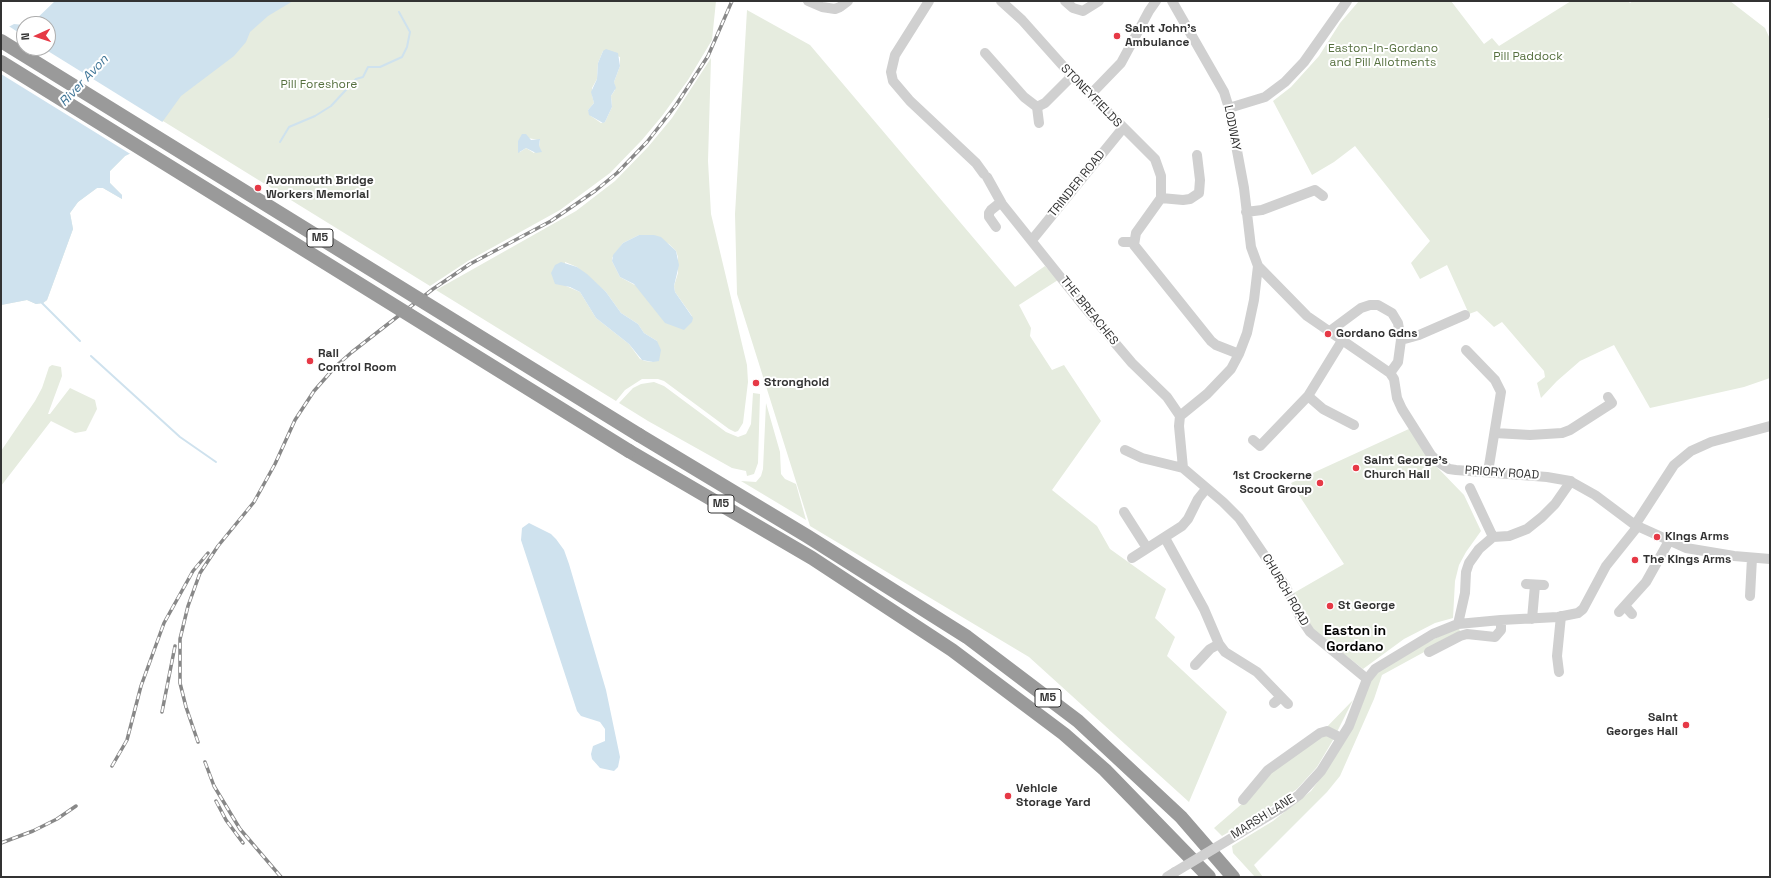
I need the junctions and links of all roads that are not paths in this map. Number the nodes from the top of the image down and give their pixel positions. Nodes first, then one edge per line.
1 (808, 1) edge
2 (848, 1) edge
3 (929, 1) edge
4 (1001, 1) edge
5 (1065, 1) edge
6 (1098, 1) edge
7 (1156, 1) edge
8 (1172, 1) edge
9 (1347, 1) edge
10 (1, 41) edge
11 (984, 53) dead end
12 (1, 62) edge
13 (1072, 76) junction
14 (1091, 94) junction
15 (1037, 107) junction
16 (1229, 108) junction
17 (1039, 124) dead end
18 (1123, 128) junction
19 (1198, 155) dead end
20 (1318, 189) dead end
21 (1161, 198) junction
22 (1001, 202) junction
23 (1246, 212) junction
24 (996, 227) dead end
25 (1032, 240) junction
26 (1123, 242) dead end
27 (1134, 242) junction
28 (1258, 266) junction
29 (1464, 315) dead end
30 (1330, 331) junction
31 (1343, 339) junction
32 (1401, 340) junction
33 (1466, 349) dead end
34 (1239, 354) junction
35 (1390, 373) junction
36 (1308, 396) junction
37 (1612, 403) dead end
38 (1180, 416) junction
39 (1349, 425) dead end
40 (1770, 426) edge
41 (1495, 433) junction
42 (1258, 446) dead end
43 (1125, 450) dead end
44 (1183, 468) junction
45 (1488, 472) junction
46 (1571, 481) junction
47 (1470, 488) dead end
48 (1206, 489) junction
49 (1124, 512) dead end
50 (1636, 526) junction
51 (1164, 538) junction
52 (1493, 538) junction
53 (1669, 541) junction
54 (1147, 548) junction
55 (1132, 558) dead end
56 (1752, 558) junction
57 (1770, 559) edge
58 (1535, 585) dead end
59 (1747, 592) dead end
60 (1625, 611) dead end
61 (1561, 616) junction
62 (1532, 619) junction
63 (1501, 620) junction
64 (1458, 624) junction
65 (1219, 644) junction
66 (1433, 653) dead end
67 (1195, 665) dead end
68 (1559, 672) dead end
69 (1367, 679) junction
70 (1281, 701) dead end
71 (1342, 738) junction
72 (1243, 800) dead end
73 (1171, 874) edge
74 (1208, 876) edge
75 (1233, 877) edge

1 - 2 street
3 - 22 street, THE BREACHES
4 - 13 street, STONEYFIELDS
5 - 6 street
7 - 14 street
8 - 16 street, LODWAY
9 - 16 street
10 - 75 highway, M5, bridge
11 - 15 street
12 - 74 highway, M5, bridge
13 - 14 street, STONEYFIELDS
13 - 15 street
14 - 18 street, STONEYFIELDS
15 - 17 street
16 - 23 street, LODWAY
18 - 21 street, STONEYFIELDS
18 - 25 street, TRINDER ROAD
19 - 21 street
20 - 23 street
21 - 27 street
22 - 24 street
22 - 25 street, THE BREACHES
23 - 28 street, LODWAY
25 - 38 street, THE BREACHES
26 - 27 street
27 - 34 street
28 - 30 street
28 - 34 street
29 - 32 street
30 - 31 street
30 - 32 street
31 - 35 street
31 - 36 street
32 - 35 street
33 - 41 street
34 - 38 street
35 - 45 street, PRIORY ROAD
36 - 39 street
36 - 42 street
37 - 41 street
38 - 44 street
40 - 50 street
41 - 45 street
43 - 44 street
44 - 48 street, CHURCH ROAD
45 - 46 street, PRIORY ROAD
46 - 50 street, PRIORY ROAD
46 - 52 street
47 - 52 street
48 - 51 street
48 - 69 street, CHURCH ROAD
49 - 54 street
50 - 53 street, PRIORY ROAD
50 - 61 street
51 - 54 street
51 - 65 street
52 - 64 street
53 - 56 street, PRIORY ROAD
53 - 60 street
54 - 55 street
56 - 57 street, PRIORY ROAD
56 - 59 street
58 - 62 street
61 - 62 street
61 - 68 street
62 - 63 street
63 - 64 street
63 - 66 street
64 - 69 street
65 - 67 street
65 - 70 street
69 - 71 street, MARSH LANE
71 - 72 street, MARSH LANE
71 - 73 street, MARSH LANE, bridge

